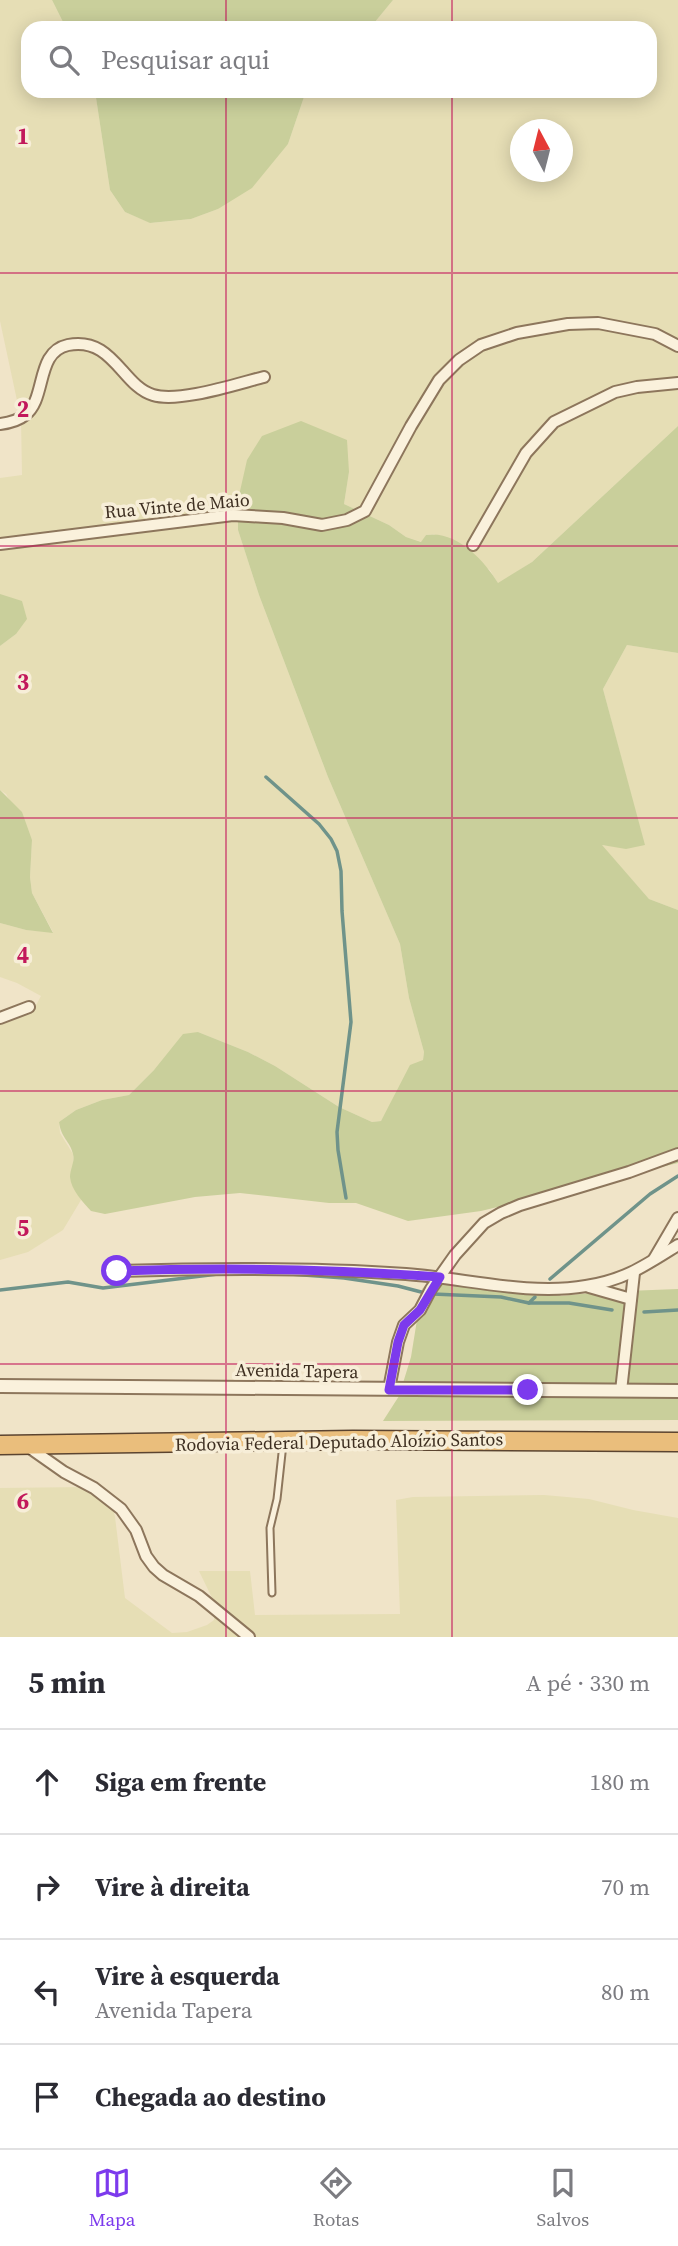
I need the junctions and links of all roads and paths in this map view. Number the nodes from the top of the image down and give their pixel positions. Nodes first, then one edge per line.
1 (678, 346) edge
2 (264, 377) dead end
3 (678, 383) edge
4 (0, 424) edge
5 (0, 544) edge
6 (473, 545) dead end
7 (29, 1007) dead end
8 (0, 1018) edge
9 (678, 1154) edge
10 (678, 1218) edge
11 (678, 1245) edge
12 (652, 1262) junction
13 (117, 1271) dead end
14 (634, 1273) junction
15 (440, 1277) junction
16 (586, 1286) junction
17 (631, 1299) junction
18 (0, 1386) edge
19 (389, 1390) junction
20 (621, 1391) junction
21 (678, 1391) edge
22 (283, 1441) junction
23 (678, 1442) edge
24 (0, 1445) edge
25 (25, 1445) junction
26 (272, 1593) dead end
27 (249, 1637) edge

1 - 5 street, Rua Vinte de Maio
2 - 4 street
3 - 6 street
7 - 8 street
9 - 15 street
10 - 12 street
11 - 12 street
12 - 14 street
13 - 15 street
14 - 16 street
14 - 17 street
15 - 16 street
15 - 19 street
16 - 17 street
17 - 20 street
18 - 19 street, Avenida Tapera
19 - 20 street, Avenida Tapera
20 - 21 street, Avenida Tapera
22 - 23 highway, Rodovia Federal Deputado Aloízio Santos
22 - 25 highway, Rodovia Federal Deputado Aloízio Santos
22 - 26 lane
24 - 25 highway, Rodovia Federal Deputado Aloízio Santos
25 - 27 street

